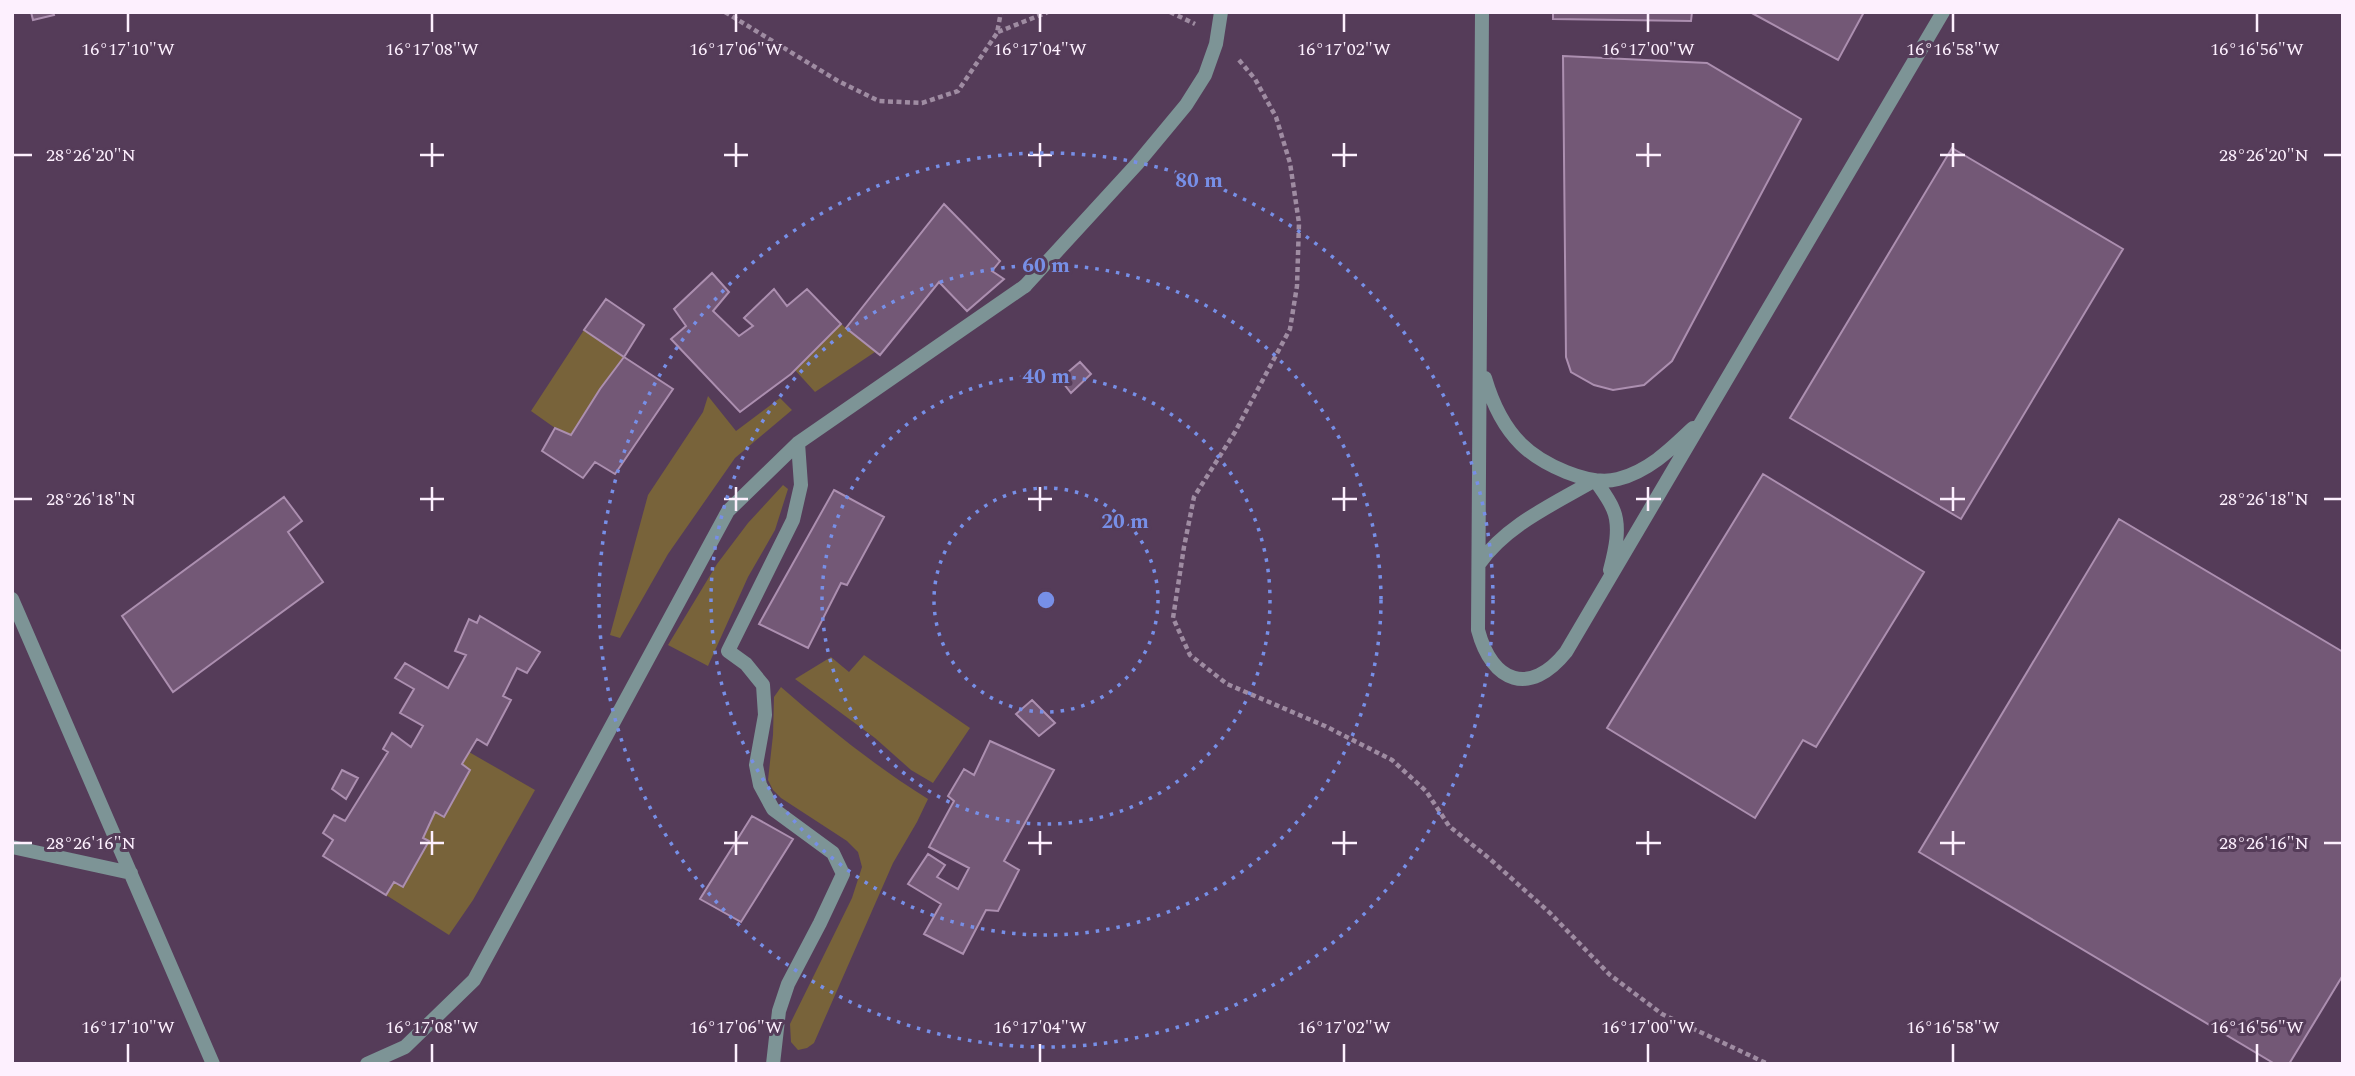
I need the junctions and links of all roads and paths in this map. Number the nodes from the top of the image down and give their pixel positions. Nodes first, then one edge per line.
1 (725, 12) edge
2 (1001, 12) edge
3 (1048, 12) edge
4 (1221, 12) edge
5 (1482, 12) edge
6 (1943, 12) edge
7 (997, 33) junction
8 (1217, 36) junction
9 (1480, 360) junction
10 (1706, 415) junction
11 (798, 443) junction
12 (1595, 480) junction
13 (1479, 564) junction
14 (1606, 584) junction
15 (12, 599) edge
16 (12, 847) edge
17 (131, 873) junction
18 (213, 1064) edge
19 (367, 1064) edge
20 (773, 1064) edge
21 (1768, 1064) edge

1 - 7 path
2 - 7 path
3 - 7 path
4 - 8 street
5 - 9 street
6 - 10 street
8 - 11 street
8 - 21 path
9 - 12 street
9 - 13 street
10 - 12 street
10 - 14 street
11 - 19 street
11 - 20 street
12 - 13 street
12 - 14 street
13 - 14 street
15 - 17 street
16 - 17 street
17 - 18 street

